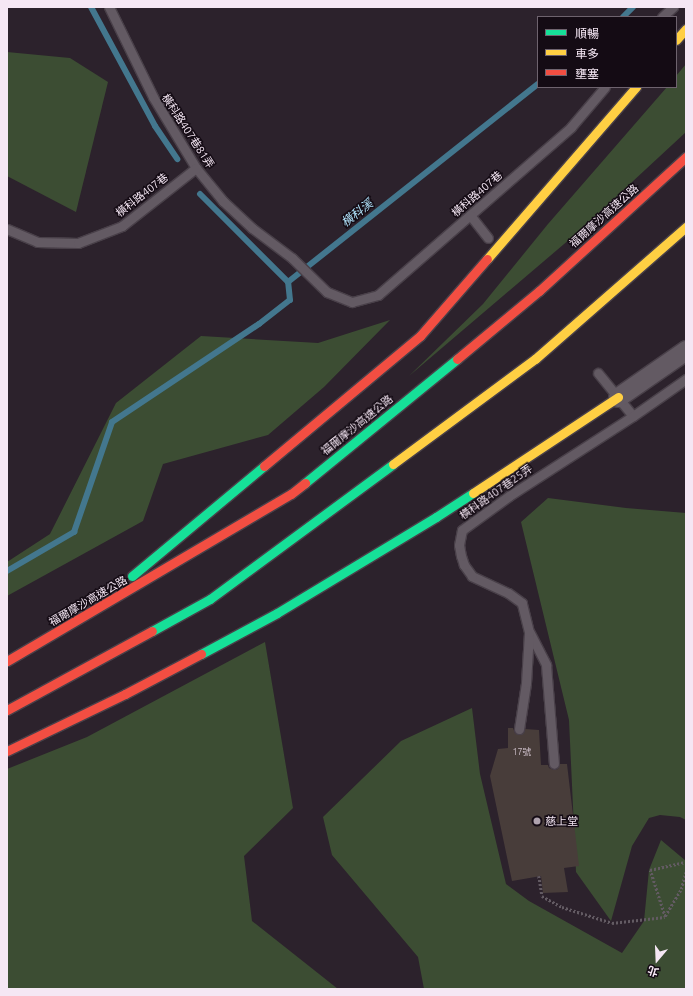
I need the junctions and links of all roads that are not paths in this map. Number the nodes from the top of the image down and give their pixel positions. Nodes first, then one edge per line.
1 (110, 7) edge
2 (673, 7) edge
3 (663, 16) edge
4 (686, 29) edge
5 (677, 39) edge
6 (604, 88) edge
7 (635, 88) edge
8 (686, 157) edge
9 (196, 168) junction
10 (470, 215) junction
11 (686, 227) edge
12 (7, 230) edge
13 (488, 238) dead end
14 (352, 302) joint
15 (686, 350) edge
16 (598, 373) dead end
17 (686, 379) edge
18 (618, 397) junction
19 (634, 416) junction
20 (79, 620) junction
21 (529, 632) junction
22 (7, 661) edge
23 (7, 710) edge
24 (519, 729) dead end
25 (7, 751) edge
26 (554, 764) dead end

1 - 9 lane, 橫科路407巷81弄
2 - 3 lane
4 - 5 highway
6 - 10 lane, 橫科路407巷
7 - 20 highway
8 - 20 highway, 福爾摩沙高速公路
9 - 12 lane, 橫科路407巷
9 - 14 lane, 橫科路407巷81弄
10 - 13 lane
10 - 14 lane, 橫科路407巷
11 - 23 highway
15 - 18 street
16 - 18 lane
17 - 19 lane
18 - 19 lane
18 - 25 highway
19 - 21 lane, 橫科路407巷25弄
20 - 22 highway, 福爾摩沙高速公路
21 - 24 lane, 橫科路407巷25弄
21 - 26 lane

